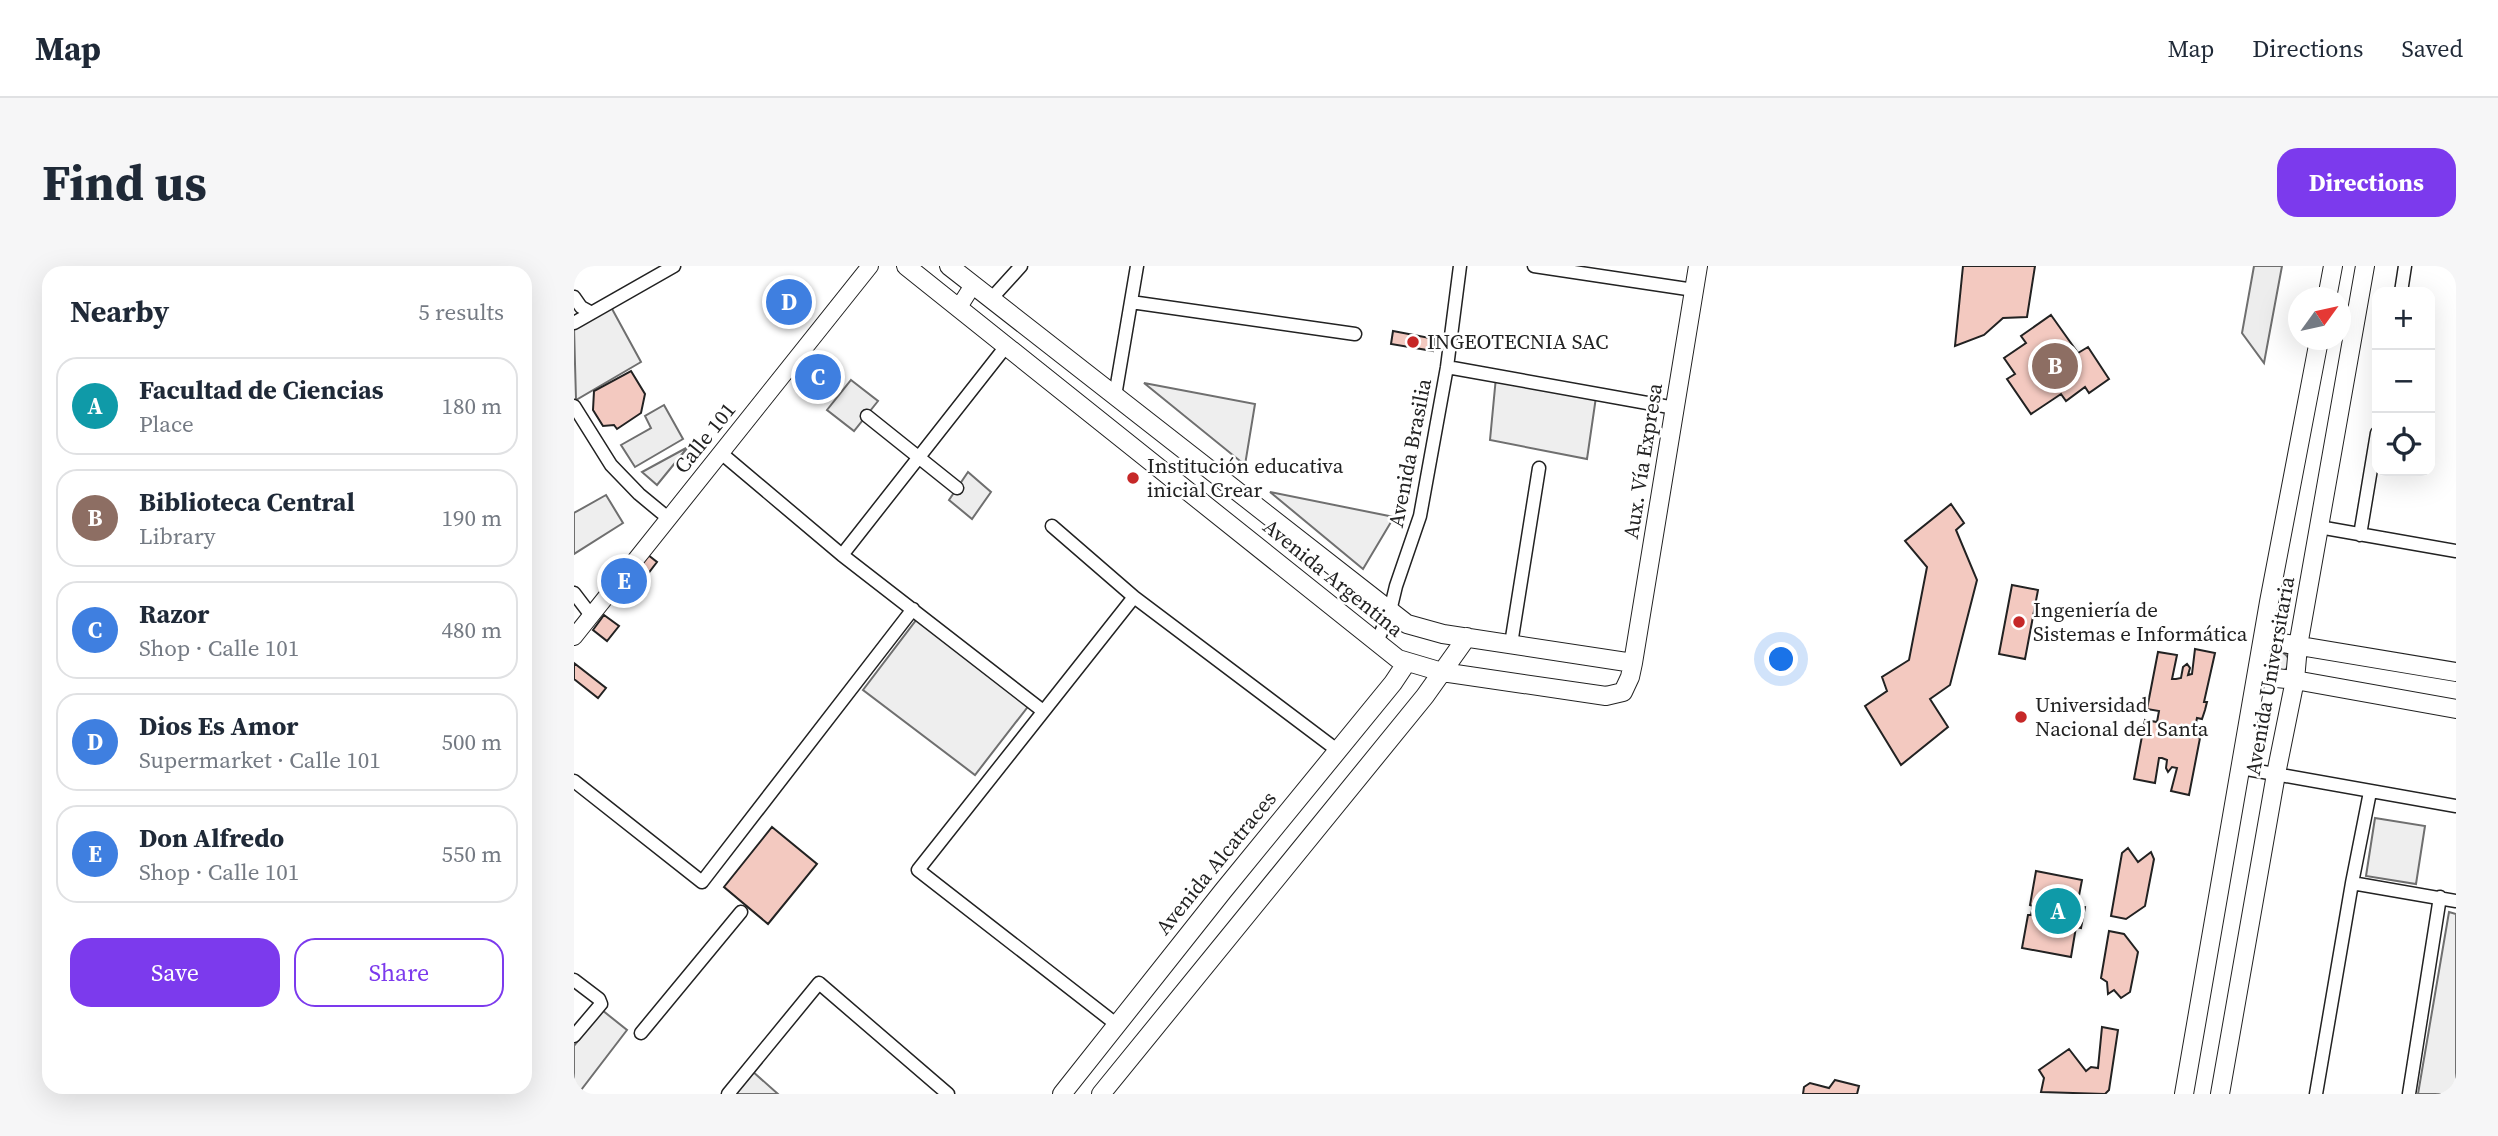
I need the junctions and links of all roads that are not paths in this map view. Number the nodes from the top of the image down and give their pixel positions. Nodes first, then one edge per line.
1 (674, 266) edge
2 (870, 266) edge
3 (906, 266) edge
4 (949, 266) edge
5 (1021, 266) edge
6 (1137, 266) edge
7 (1460, 266) edge
8 (1534, 266) edge
9 (1698, 266) edge
10 (2333, 266) edge
11 (2365, 266) edge
12 (2405, 266) edge
13 (973, 285) junction
14 (2329, 287) edge
15 (2402, 287) edge
16 (1694, 290) junction
17 (574, 297) edge
18 (991, 299) junction
19 (1131, 302) junction
20 (959, 307) junction
21 (590, 312) junction
22 (574, 323) edge
23 (1355, 334) dead end
24 (1007, 345) junction
25 (2317, 350) edge
26 (1447, 367) junction
27 (1115, 396) junction
28 (574, 406) edge
29 (1675, 408) junction
30 (867, 416) dead end
31 (720, 453) junction
32 (919, 459) junction
33 (2372, 463) edge
34 (1539, 468) dead end
35 (957, 488) dead end
36 (668, 518) junction
37 (1052, 526) dead end
38 (2319, 527) junction
39 (2360, 535) junction
40 (2456, 551) edge
41 (842, 555) junction
42 (574, 593) edge
43 (1134, 597) junction
44 (913, 609) junction
45 (1390, 611) junction
46 (590, 614) junction
47 (574, 636) edge
48 (1467, 637) junction
49 (2264, 640) junction
50 (1377, 642) junction
51 (1511, 644) junction
52 (2298, 646) junction
53 (1406, 662) junction
54 (1633, 663) junction
55 (2456, 672) edge
56 (1441, 673) junction
57 (2257, 676) junction
58 (2295, 680) junction
59 (2456, 709) edge
60 (1043, 711) junction
61 (1337, 750) junction
62 (2241, 768) junction
63 (2276, 774) junction
64 (574, 781) edge
65 (2370, 792) junction
66 (2456, 806) edge
67 (2352, 883) junction
68 (2440, 897) junction
69 (2456, 901) edge
70 (741, 912) dead end
71 (574, 980) edge
72 (1116, 1024) junction
73 (641, 1033) dead end
74 (574, 1036) edge
75 (728, 1094) edge
76 (948, 1094) edge
77 (1062, 1094) edge
78 (1101, 1094) edge
79 (2184, 1094) edge
80 (2220, 1094) edge
81 (2317, 1094) edge
82 (2409, 1094) edge

1 - 21 street
2 - 31 street, Calle 101
3 - 20 main road, Avenida Argentina
4 - 13 main road, Avenida Argentina
5 - 18 street
6 - 19 street
7 - 26 street, Avenida Brasilia
8 - 16 street
9 - 16 main road, Aux. Vía Expresa
10 - 14 main road
11 - 38 main road, Avenida Universitaria
12 - 15 street
13 - 18 main road, Avenida Argentina
13 - 20 street
16 - 29 main road, Aux. Vía Expresa
17 - 21 street
18 - 27 main road, Avenida Argentina
19 - 23 street
19 - 27 street
20 - 24 main road, Avenida Argentina
21 - 22 street
24 - 32 street
24 - 50 main road, Avenida Argentina
25 - 49 main road, Avenida Universitaria
26 - 29 street
26 - 45 street, Avenida Brasilia
27 - 45 main road, Avenida Argentina
28 - 36 street
29 - 54 main road, Aux. Vía Expresa
30 - 32 street
31 - 36 street, Calle 101
31 - 41 street
32 - 35 street
32 - 41 street
33 - 39 street
34 - 51 street
36 - 46 street, Calle 101
37 - 43 street
38 - 39 street
38 - 52 main road, Avenida Universitaria
39 - 40 street
41 - 44 street
42 - 46 street
43 - 60 street
43 - 61 street
44 - 60 street
44 - 64 street
45 - 48 main road, Avenida Argentina
45 - 50 street, Avenida Brasilia
46 - 47 street, Calle 101
48 - 51 main road
48 - 56 main road
49 - 52 main road
49 - 57 main road, Avenida Universitaria
50 - 53 main road, Avenida Argentina
51 - 54 main road
52 - 55 main road
52 - 58 main road, Avenida Universitaria
53 - 56 main road, Avenida Argentina
53 - 61 main road, Avenida Alcatraces
54 - 56 main road, Avenida Argentina
56 - 78 main road
57 - 58 main road
57 - 62 main road, Avenida Universitaria
58 - 59 main road
58 - 63 main road, Avenida Universitaria
60 - 72 street
61 - 72 main road, Avenida Alcatraces
62 - 63 street
62 - 79 main road, Avenida Universitaria
63 - 65 street
63 - 80 main road, Avenida Universitaria
65 - 66 street
65 - 67 street
67 - 68 street
67 - 81 street
68 - 69 street
68 - 82 street
70 - 73 street
71 - 74 street
72 - 77 main road, Avenida Alcatraces
75 - 76 street

